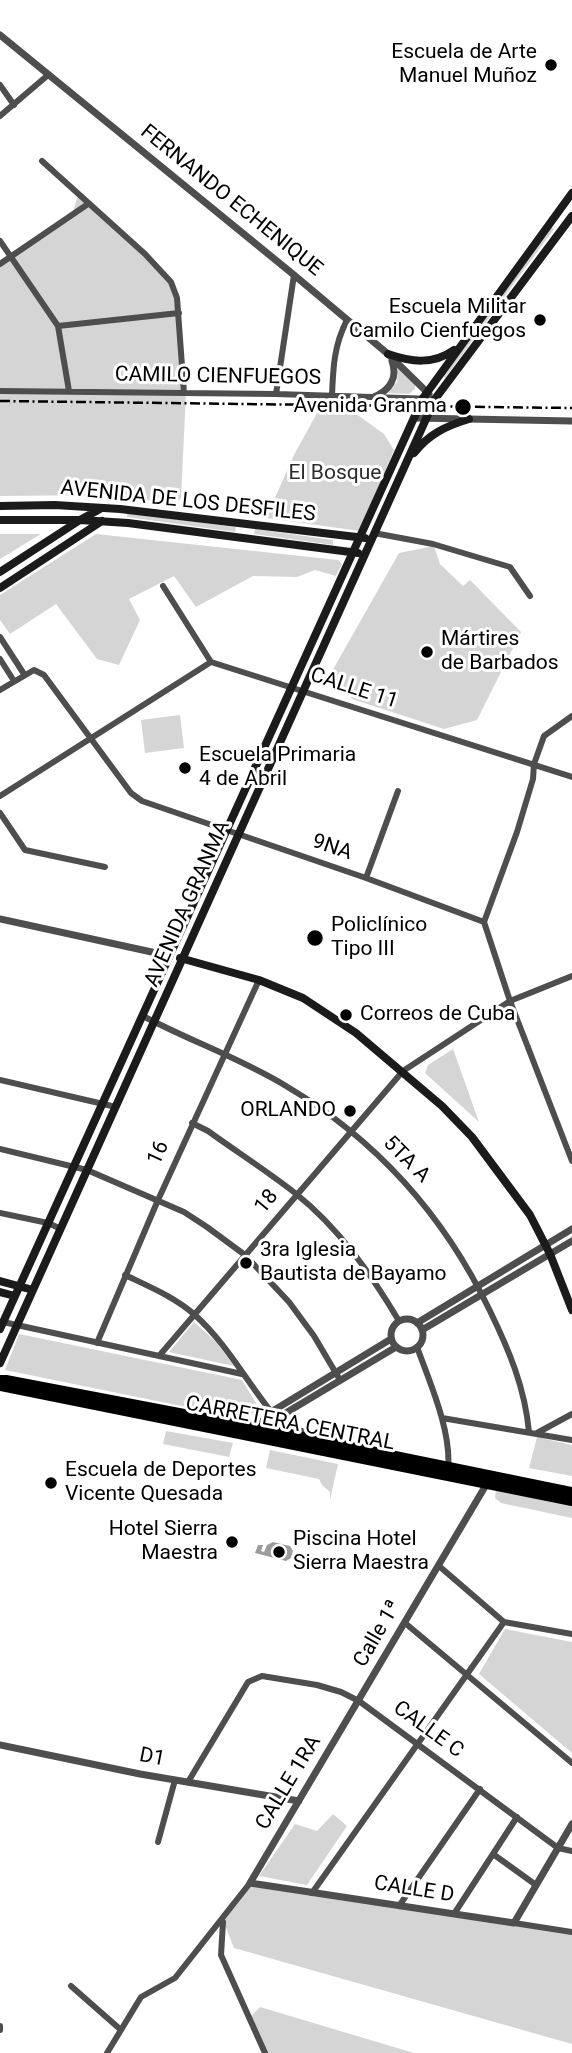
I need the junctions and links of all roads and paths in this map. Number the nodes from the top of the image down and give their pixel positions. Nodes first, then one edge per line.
1 (0, 35) edge
2 (48, 75) junction
3 (0, 85) edge
4 (14, 104) junction
5 (0, 116) edge
6 (42, 161) dead end
7 (572, 193) edge
8 (88, 204) junction
9 (572, 216) edge
10 (0, 241) edge
11 (9, 257) junction
12 (0, 264) edge
13 (294, 275) junction
14 (179, 313) junction
15 (347, 320) junction
16 (58, 326) junction
17 (464, 341) junction
18 (388, 355) junction
19 (0, 391) edge
20 (69, 391) junction
21 (184, 393) junction
22 (276, 394) junction
23 (425, 395) junction
24 (332, 396) junction
25 (374, 397) junction
26 (435, 399) junction
27 (415, 418) junction
28 (426, 418) junction
29 (469, 419) junction
30 (572, 421) edge
31 (406, 464) junction
32 (0, 506) edge
33 (103, 508) junction
34 (0, 520) edge
35 (80, 520) junction
36 (102, 521) junction
37 (247, 523) junction
38 (373, 536) junction
39 (361, 537) junction
40 (244, 538) junction
41 (354, 552) junction
42 (365, 555) junction
43 (0, 572) edge
44 (163, 586) dead end
45 (0, 588) edge
46 (530, 596) dead end
47 (0, 637) edge
48 (0, 659) edge
49 (211, 662) junction
50 (24, 674) junction
51 (14, 681) junction
52 (292, 687) junction
53 (0, 690) edge
54 (303, 692) junction
55 (572, 716) edge
56 (91, 737) junction
57 (534, 764) junction
58 (572, 777) edge
59 (398, 791) dead end
60 (0, 796) edge
61 (0, 813) edge
62 (227, 831) junction
63 (238, 835) junction
64 (105, 867) dead end
65 (366, 878) junction
66 (0, 919) edge
67 (484, 922) junction
68 (170, 956) junction
69 (183, 958) junction
70 (572, 976) edge
71 (259, 980) junction
72 (510, 1001) junction
73 (143, 1016) junction
74 (154, 1022) junction
75 (225, 1053) junction
76 (403, 1071) junction
77 (0, 1080) edge
78 (103, 1103) junction
79 (116, 1107) junction
80 (192, 1123) junction
81 (351, 1132) junction
82 (569, 1145) edge
83 (0, 1149) edge
84 (572, 1161) edge
85 (74, 1166) junction
86 (87, 1170) junction
87 (296, 1195) junction
88 (158, 1200) junction
89 (0, 1213) edge
90 (48, 1223) junction
91 (61, 1229) junction
92 (572, 1229) edge
93 (572, 1241) edge
94 (545, 1245) junction
95 (550, 1254) junction
96 (245, 1255) junction
97 (125, 1275) junction
98 (0, 1281) edge
99 (20, 1285) junction
100 (478, 1286) junction
101 (33, 1290) junction
102 (0, 1292) edge
103 (482, 1294) junction
104 (15, 1296) junction
105 (570, 1296) edge
106 (28, 1300) junction
107 (572, 1310) edge
108 (195, 1314) junction
109 (400, 1321) junction
110 (17, 1325) junction
111 (2, 1326) edge
112 (419, 1327) junction
113 (391, 1339) junction
114 (97, 1343) junction
115 (396, 1347) junction
116 (417, 1347) junction
117 (159, 1356) junction
118 (0, 1363) edge
119 (242, 1374) junction
120 (338, 1377) junction
121 (0, 1380) edge
122 (0, 1386) edge
123 (572, 1414) edge
124 (274, 1416) junction
125 (442, 1418) junction
126 (254, 1432) junction
127 (533, 1433) junction
128 (267, 1434) junction
129 (572, 1440) edge
130 (363, 1449) junction
131 (448, 1471) junction
132 (490, 1479) junction
133 (572, 1492) edge
134 (572, 1501) edge
135 (439, 1566) junction
136 (504, 1622) junction
137 (405, 1623) junction
138 (572, 1634) edge
139 (468, 1674) junction
140 (359, 1702) junction
141 (415, 1744) junction
142 (0, 1745) edge
143 (572, 1763) edge
144 (175, 1780) junction
145 (188, 1782) junction
146 (480, 1789) junction
147 (299, 1801) junction
148 (517, 1817) junction
149 (572, 1824) edge
150 (158, 1842) dead end
151 (558, 1847) junction
152 (572, 1851) edge
153 (493, 1854) junction
154 (250, 1883) junction
155 (536, 1885) junction
156 (312, 1892) junction
157 (399, 1906) junction
158 (454, 1914) junction
159 (223, 1920) junction
160 (514, 1923) junction
161 (572, 1932) edge
162 (71, 1986) dead end
163 (121, 2030) junction
164 (107, 2053) edge
165 (265, 2053) edge

1 - 2 street, FERNANDO ECHENIQUE
2 - 4 street
2 - 13 street, FERNANDO ECHENIQUE
3 - 4 street
4 - 5 street
6 - 8 street
7 - 17 main road, AVENIDA GRANMA
8 - 11 street
8 - 14 street
9 - 26 main road, AVENIDA GRANMA
10 - 11 street
11 - 12 street
11 - 16 street
13 - 15 street, FERNANDO ECHENIQUE
13 - 22 street
14 - 16 street
14 - 21 street
15 - 18 street, FERNANDO ECHENIQUE
15 - 24 street
16 - 20 street
17 - 18 main road
17 - 23 main road, AVENIDA GRANMA
18 - 23 street, FERNANDO ECHENIQUE
18 - 25 street
19 - 20 street, CAMILO CIENFUEGOS
20 - 21 street, CAMILO CIENFUEGOS
21 - 22 street, CAMILO CIENFUEGOS
22 - 24 street, CAMILO CIENFUEGOS
23 - 25 street, CAMILO CIENFUEGOS
23 - 26 street, FERNANDO ECHENIQUE
23 - 27 main road, AVENIDA GRANMA
24 - 25 street, CAMILO CIENFUEGOS
26 - 28 main road, AVENIDA GRANMA
27 - 28 street
27 - 39 main road, AVENIDA GRANMA
28 - 29 street
28 - 31 main road, AVENIDA GRANMA
29 - 30 street
29 - 31 main road
31 - 38 main road, AVENIDA GRANMA
32 - 33 main road, AVENIDA DE LOS DESFILES
33 - 35 main road
33 - 37 main road, AVENIDA DE LOS DESFILES
34 - 35 main road, AVENIDA DE LOS DESFILES
35 - 36 main road, AVENIDA DE LOS DESFILES
35 - 43 main road
36 - 40 main road, AVENIDA DE LOS DESFILES
36 - 45 main road
37 - 39 main road, AVENIDA DE LOS DESFILES
37 - 40 main road
38 - 39 main road, AVENIDA DE LOS DESFILES
38 - 42 main road, AVENIDA GRANMA
38 - 46 street
39 - 41 main road, AVENIDA GRANMA
40 - 41 main road, AVENIDA DE LOS DESFILES
41 - 42 main road, AVENIDA DE LOS DESFILES
41 - 52 main road, AVENIDA GRANMA
42 - 54 main road, AVENIDA GRANMA
44 - 49 street
47 - 50 street
48 - 51 street
49 - 52 street, CALLE 11
49 - 56 street
50 - 51 street
50 - 56 street, 9NA
51 - 53 street
52 - 54 street, CALLE 11
52 - 62 main road, AVENIDA GRANMA
54 - 57 street, CALLE 11
54 - 63 main road, AVENIDA GRANMA
55 - 57 street
56 - 60 street
56 - 62 street, 9NA
57 - 58 street, CALLE 11
57 - 67 street
59 - 65 street
61 - 64 street
62 - 63 street, 9NA
62 - 68 main road, AVENIDA GRANMA
63 - 65 street, 9NA
63 - 69 main road, AVENIDA GRANMA
65 - 67 street, 9NA
66 - 68 street
67 - 72 street
68 - 69 main road
68 - 73 main road, AVENIDA GRANMA
69 - 71 main road
69 - 74 main road, AVENIDA GRANMA
70 - 72 street, 18
71 - 75 street, 16
71 - 76 main road
72 - 76 street, 18
72 - 82 street
73 - 74 street, 5TA A
73 - 78 main road, AVENIDA GRANMA
74 - 75 street, 5TA A
74 - 79 main road, AVENIDA GRANMA
75 - 80 street, 16
75 - 81 street, 5TA A
76 - 81 street, 18
76 - 94 main road
77 - 78 street
78 - 79 street
78 - 85 main road, AVENIDA GRANMA
79 - 86 main road, AVENIDA GRANMA
80 - 87 street
80 - 88 street, 16
81 - 87 street, 18
81 - 100 street, 5TA A
82 - 84 street
83 - 85 street
85 - 86 street
85 - 90 main road, AVENIDA GRANMA
86 - 88 street
86 - 91 main road, AVENIDA GRANMA
87 - 96 street, 18
87 - 109 street
88 - 96 street
88 - 97 street, 16
89 - 90 street
90 - 91 street
90 - 99 main road, AVENIDA GRANMA
91 - 101 main road, AVENIDA GRANMA
92 - 94 street
93 - 95 street
94 - 95 main road
94 - 100 street
95 - 103 street
95 - 105 main road
96 - 108 street, 18
96 - 120 street
97 - 108 street
97 - 114 street, 16
98 - 99 main road
99 - 101 main road
99 - 104 main road, AVENIDA GRANMA
100 - 103 street, 5TA A
100 - 112 street
101 - 106 main road, AVENIDA GRANMA
102 - 104 main road
103 - 112 street
103 - 127 street, 5TA A
104 - 106 street
104 - 111 main road, AVENIDA GRANMA
105 - 107 main road
106 - 110 main road, AVENIDA GRANMA
108 - 117 street, 18
108 - 119 street
109 - 112 street
109 - 113 street
110 - 111 street
110 - 114 street
110 - 118 main road, AVENIDA GRANMA
112 - 116 street
113 - 115 street
113 - 120 street
114 - 117 street
115 - 116 street
115 - 120 street
116 - 125 street
117 - 119 street
119 - 124 street
120 - 124 street
121 - 126 highway, CARRETERA CENTRAL
122 - 126 highway, CARRETERA CENTRAL
123 - 127 street
124 - 126 street
124 - 128 street
124 - 130 street
125 - 127 street
125 - 131 street
126 - 128 highway, CARRETERA CENTRAL
127 - 129 street
128 - 130 highway, CARRETERA CENTRAL
128 - 131 highway, CARRETERA CENTRAL
130 - 131 highway, CARRETERA CENTRAL
131 - 132 highway, CARRETERA CENTRAL
132 - 133 highway, CARRETERA CENTRAL
132 - 134 highway, CARRETERA CENTRAL
132 - 135 street, Calle 1ª
135 - 136 street
135 - 137 street, Calle 1ª
136 - 138 street
136 - 139 street
137 - 139 street
137 - 140 street, Calle 1ª
139 - 141 street
139 - 143 street
140 - 141 street, CALLE C
140 - 145 street, CALLE C
140 - 147 street, CALLE 1RA
141 - 146 street, CALLE C
141 - 156 street
142 - 144 street, D1
144 - 145 street, D1
144 - 150 street
145 - 147 street, D1
146 - 148 street, CALLE C
146 - 157 street
147 - 154 street, CALLE 1RA
148 - 151 street, CALLE C
148 - 153 street
149 - 151 street
151 - 152 street, CALLE C
151 - 155 street
153 - 155 street
153 - 158 street
154 - 156 street, CALLE D
154 - 159 street
155 - 160 street
156 - 157 street, CALLE D
157 - 158 street, CALLE D
158 - 160 street, CALLE D
159 - 163 street
159 - 165 street
160 - 161 street, CALLE D
162 - 163 street
163 - 164 street

